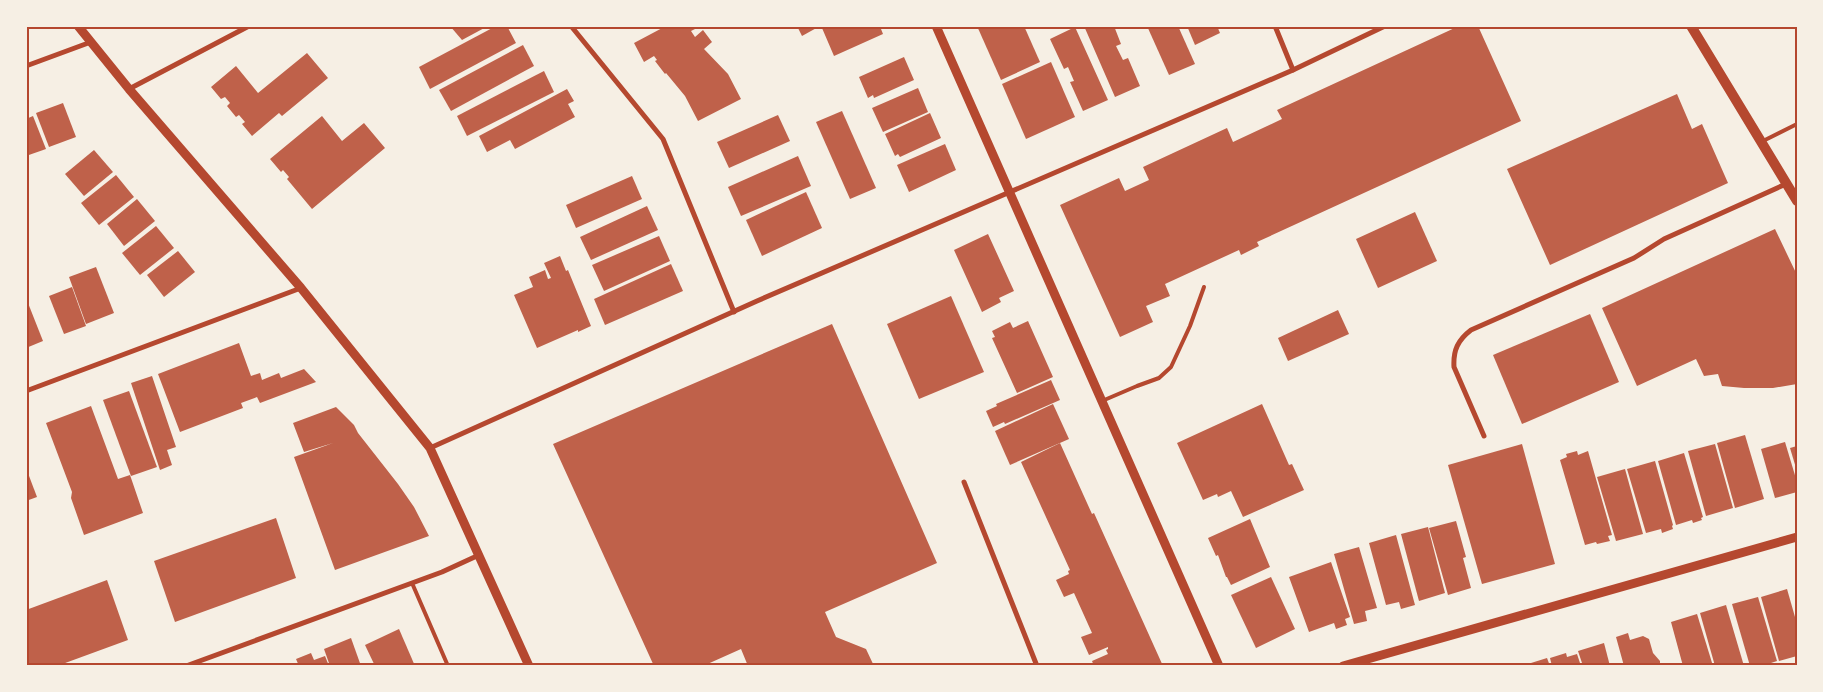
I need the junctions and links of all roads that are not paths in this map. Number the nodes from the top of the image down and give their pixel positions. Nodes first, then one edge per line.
1 (78, 26) edge
2 (249, 26) edge
3 (571, 26) edge
4 (936, 26) edge
5 (1275, 26) edge
6 (1385, 26) edge
7 (1691, 26) edge
8 (91, 42) junction
9 (26, 66) edge
10 (1294, 70) junction
11 (129, 89) junction
12 (1797, 124) edge
13 (1761, 142) junction
14 (1786, 184) junction
15 (1010, 193) junction
16 (1797, 201) edge
17 (1204, 287) dead end
18 (301, 288) junction
19 (734, 312) junction
20 (26, 391) edge
21 (1102, 401) junction
22 (1484, 436) dead end
23 (430, 448) junction
24 (964, 482) dead end
25 (1797, 537) edge
26 (479, 555) junction
27 (412, 583) junction
28 (186, 666) edge
29 (448, 666) edge
30 (530, 666) edge
31 (1037, 666) edge
32 (1219, 666) edge
33 (1343, 666) edge

1 - 8 street
2 - 11 street
3 - 19 street
4 - 15 street
5 - 10 street
6 - 10 street
7 - 13 main road
8 - 9 street
8 - 11 street
10 - 15 street
11 - 18 street
12 - 13 lane
13 - 14 main road
14 - 16 main road
14 - 22 street
15 - 19 street
15 - 21 street
17 - 21 lane
18 - 20 street
18 - 23 street
19 - 23 street
21 - 32 street
23 - 26 street
24 - 31 street
25 - 33 street
26 - 27 street
26 - 30 street
27 - 28 street
27 - 29 lane

